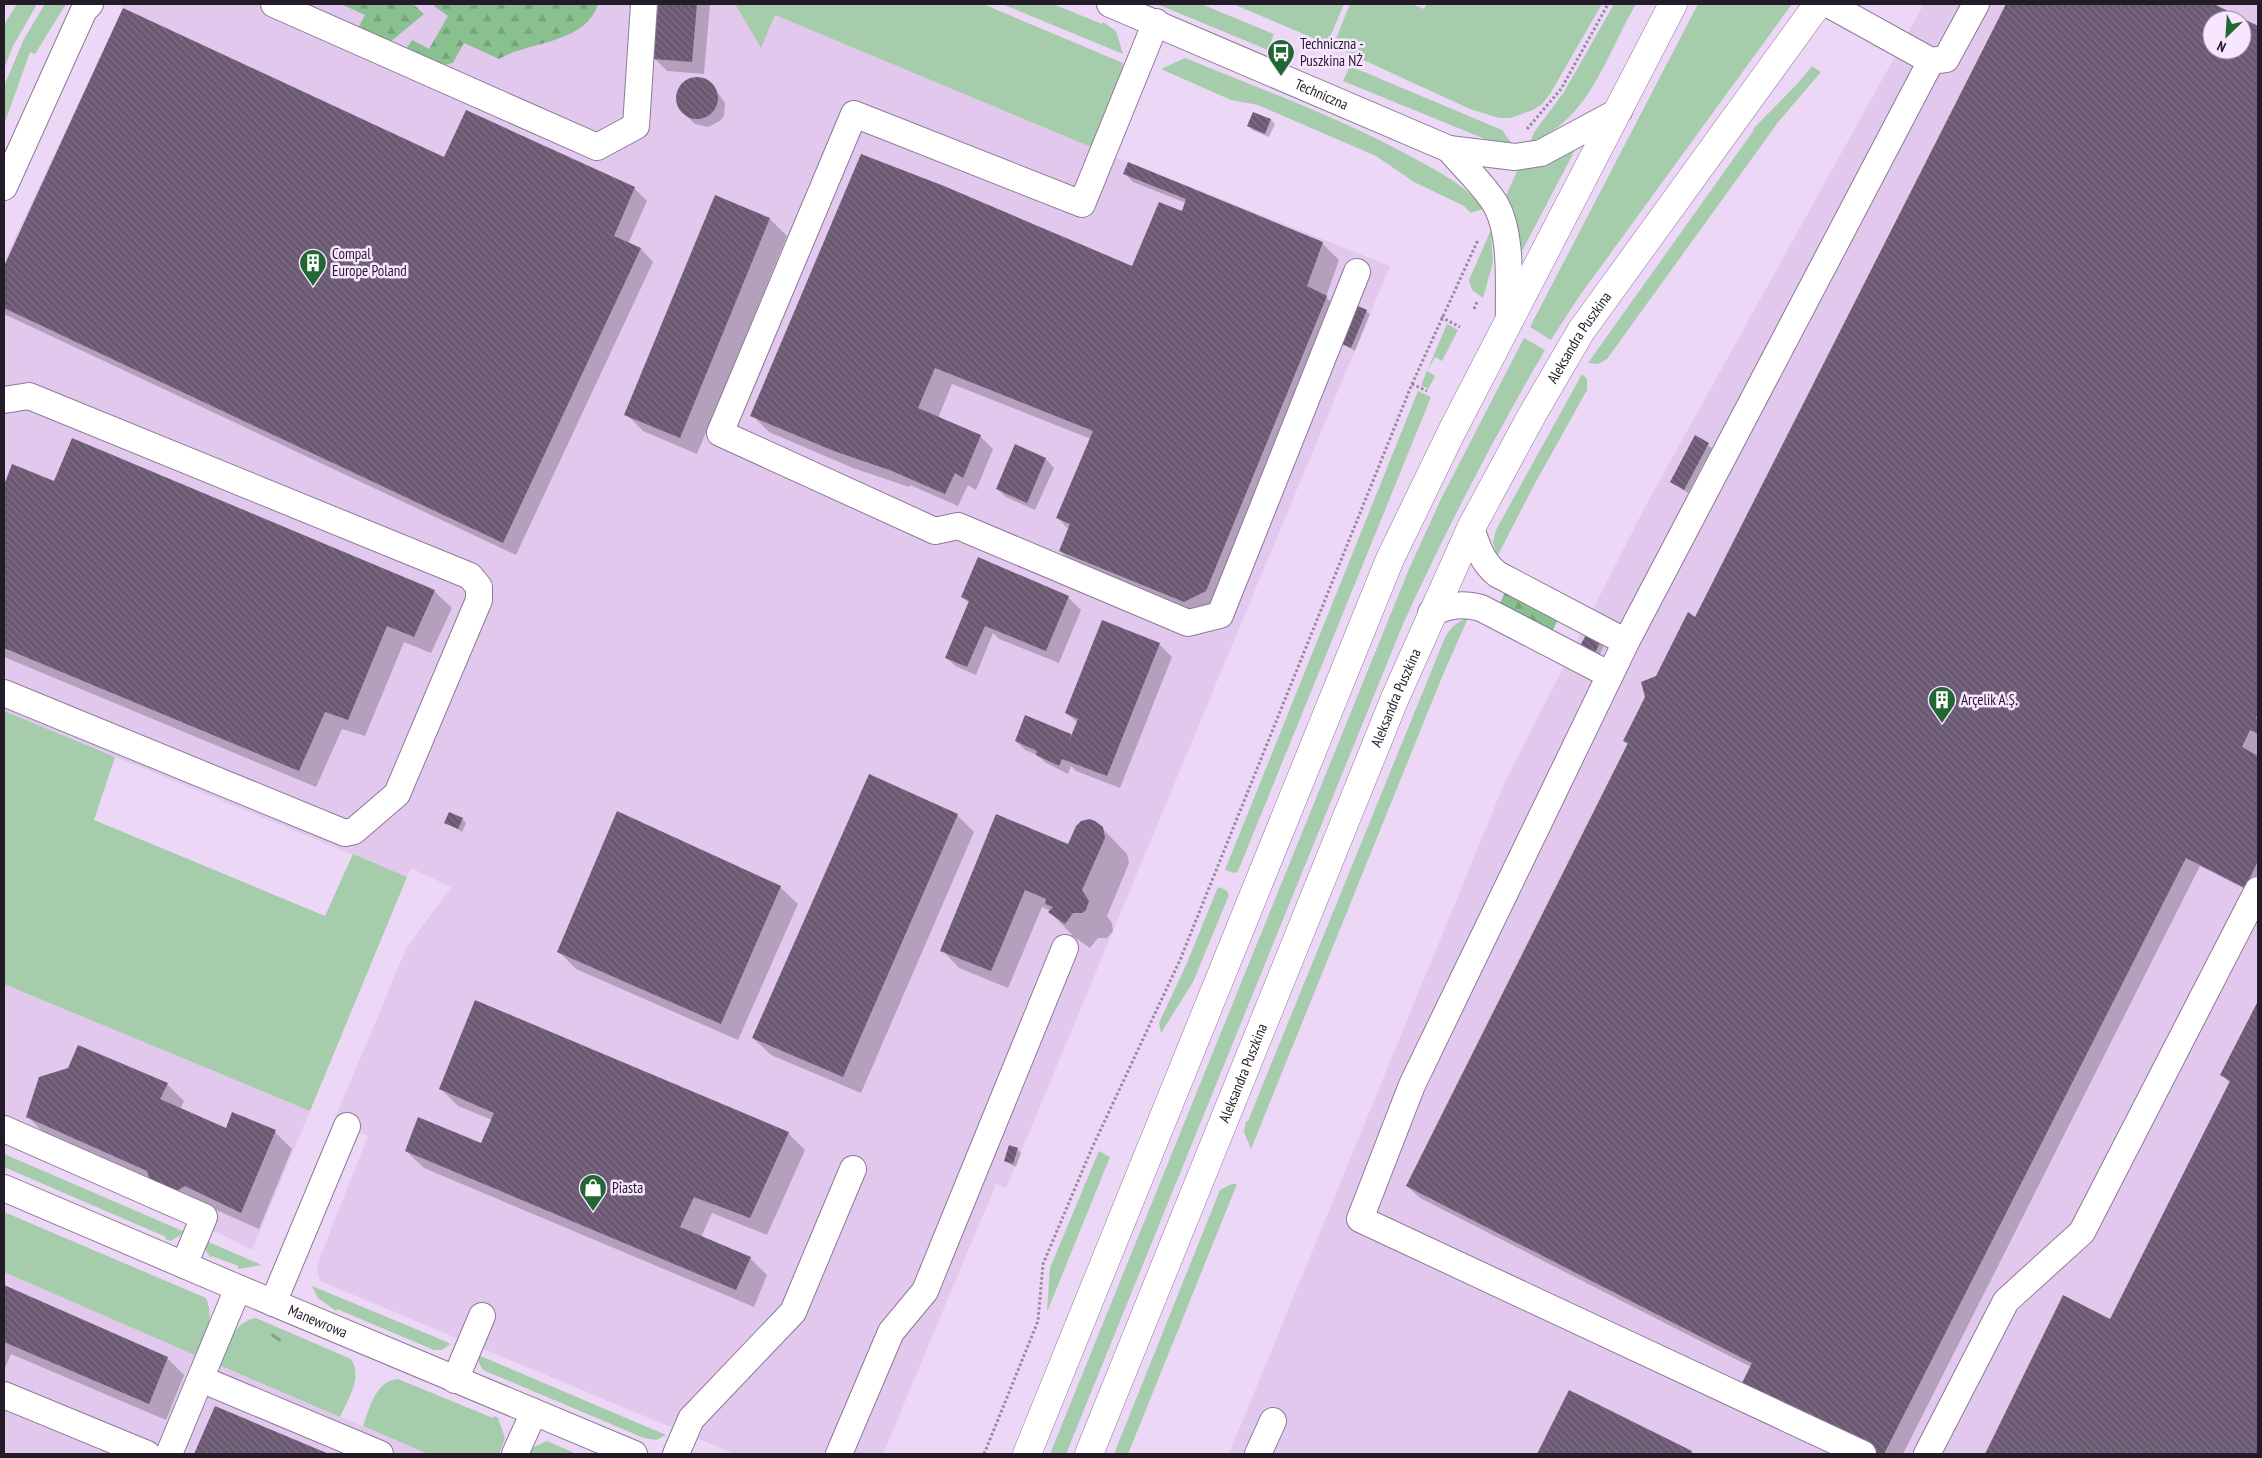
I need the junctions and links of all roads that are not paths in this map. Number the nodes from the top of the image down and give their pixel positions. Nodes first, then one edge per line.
1 (90, 4) edge
2 (274, 4) edge
3 (644, 4) edge
4 (1110, 4) edge
5 (1673, 4) edge
6 (1818, 4) edge
7 (1828, 4) edge
8 (1976, 4) edge
9 (1156, 22) junction
10 (1931, 61) junction
11 (1619, 111) junction
12 (1449, 149) junction
13 (4, 187) edge
14 (1357, 272) dead end
15 (1509, 322) junction
16 (4, 400) edge
17 (1471, 528) junction
18 (1431, 613) junction
19 (1626, 642) junction
20 (1610, 675) junction
21 (4, 693) edge
22 (2258, 890) edge
23 (1065, 948) dead end
24 (347, 1126) dead end
25 (4, 1129) edge
26 (853, 1169) dead end
27 (4, 1188) edge
28 (184, 1265) junction
29 (238, 1288) junction
30 (273, 1303) junction
31 (482, 1316) dead end
32 (201, 1379) junction
33 (455, 1380) junction
34 (4, 1395) edge
35 (534, 1412) junction
36 (1273, 1421) dead end
37 (622, 1452) edge
38 (147, 1454) edge
39 (169, 1454) edge
40 (380, 1454) edge
41 (516, 1454) edge
42 (676, 1454) edge
43 (839, 1454) edge
44 (1027, 1454) edge
45 (1089, 1454) edge
46 (1258, 1454) edge
47 (1863, 1454) edge
48 (1927, 1454) edge

1 - 13 street
2 - 3 street
4 - 9 street, Techniczna
5 - 11 main road
6 - 17 main road, Aleksandra Puszkina
7 - 10 street
8 - 10 street
9 - 12 street, Techniczna
9 - 14 street
10 - 19 street
11 - 12 street, Techniczna
11 - 15 main road
12 - 15 street, Techniczna
15 - 44 main road
16 - 21 street
17 - 18 main road, Aleksandra Puszkina
17 - 19 street
18 - 20 street
18 - 45 main road, Aleksandra Puszkina
19 - 20 street
20 - 47 street
22 - 48 street
23 - 43 street
24 - 30 street
25 - 28 street
26 - 42 street
27 - 28 street, Manewrowa
28 - 29 street, Manewrowa
29 - 30 street, Manewrowa
29 - 32 street
30 - 33 street, Manewrowa
31 - 33 street
32 - 39 street
32 - 40 street
33 - 35 street, Manewrowa
34 - 38 street
35 - 37 street, Manewrowa
35 - 41 street
36 - 46 street

